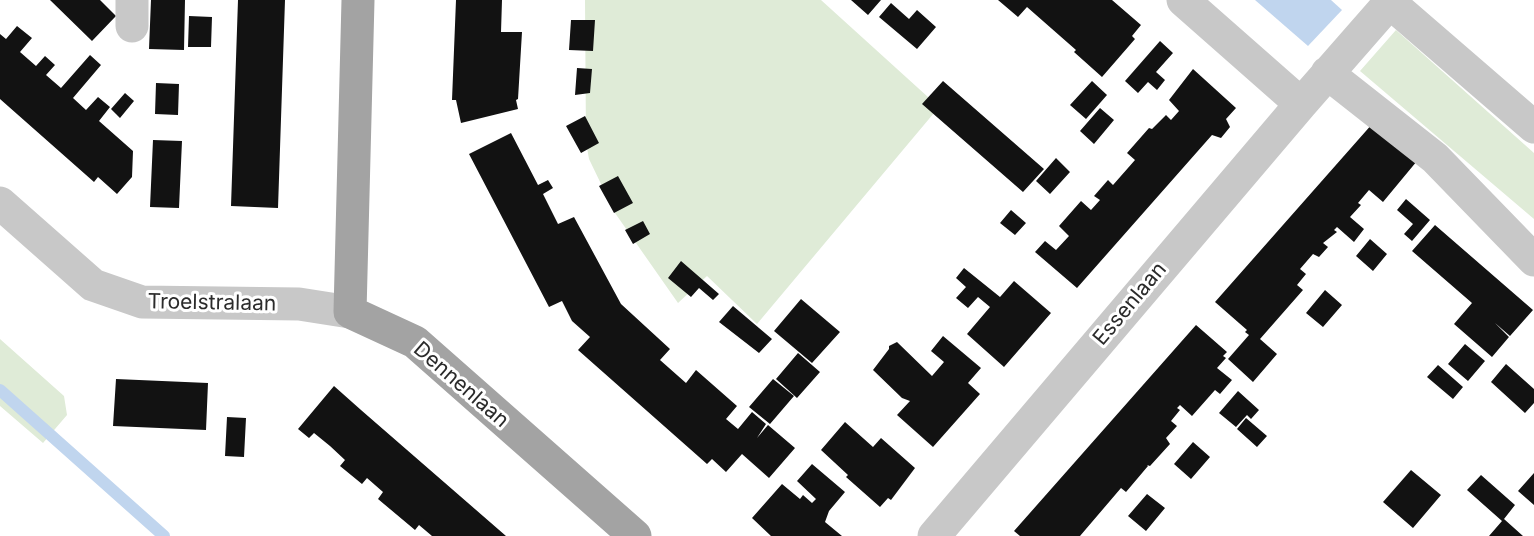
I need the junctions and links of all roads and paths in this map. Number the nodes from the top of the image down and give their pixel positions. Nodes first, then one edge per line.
1 (358, 0) edge
2 (1183, 0) edge
3 (1390, 1) edge
4 (1328, 73) junction
5 (1301, 104) junction
6 (1534, 127) edge
7 (0, 203) edge
8 (1534, 260) edge
9 (350, 312) junction
10 (635, 536) edge
11 (934, 536) edge

1 - 9 main road
2 - 5 street
3 - 4 street, Essenlaan
3 - 6 street
4 - 5 street, Essenlaan
4 - 8 street
5 - 11 street, Essenlaan
7 - 9 street, Troelstralaan
9 - 10 main road, Dennenlaan

